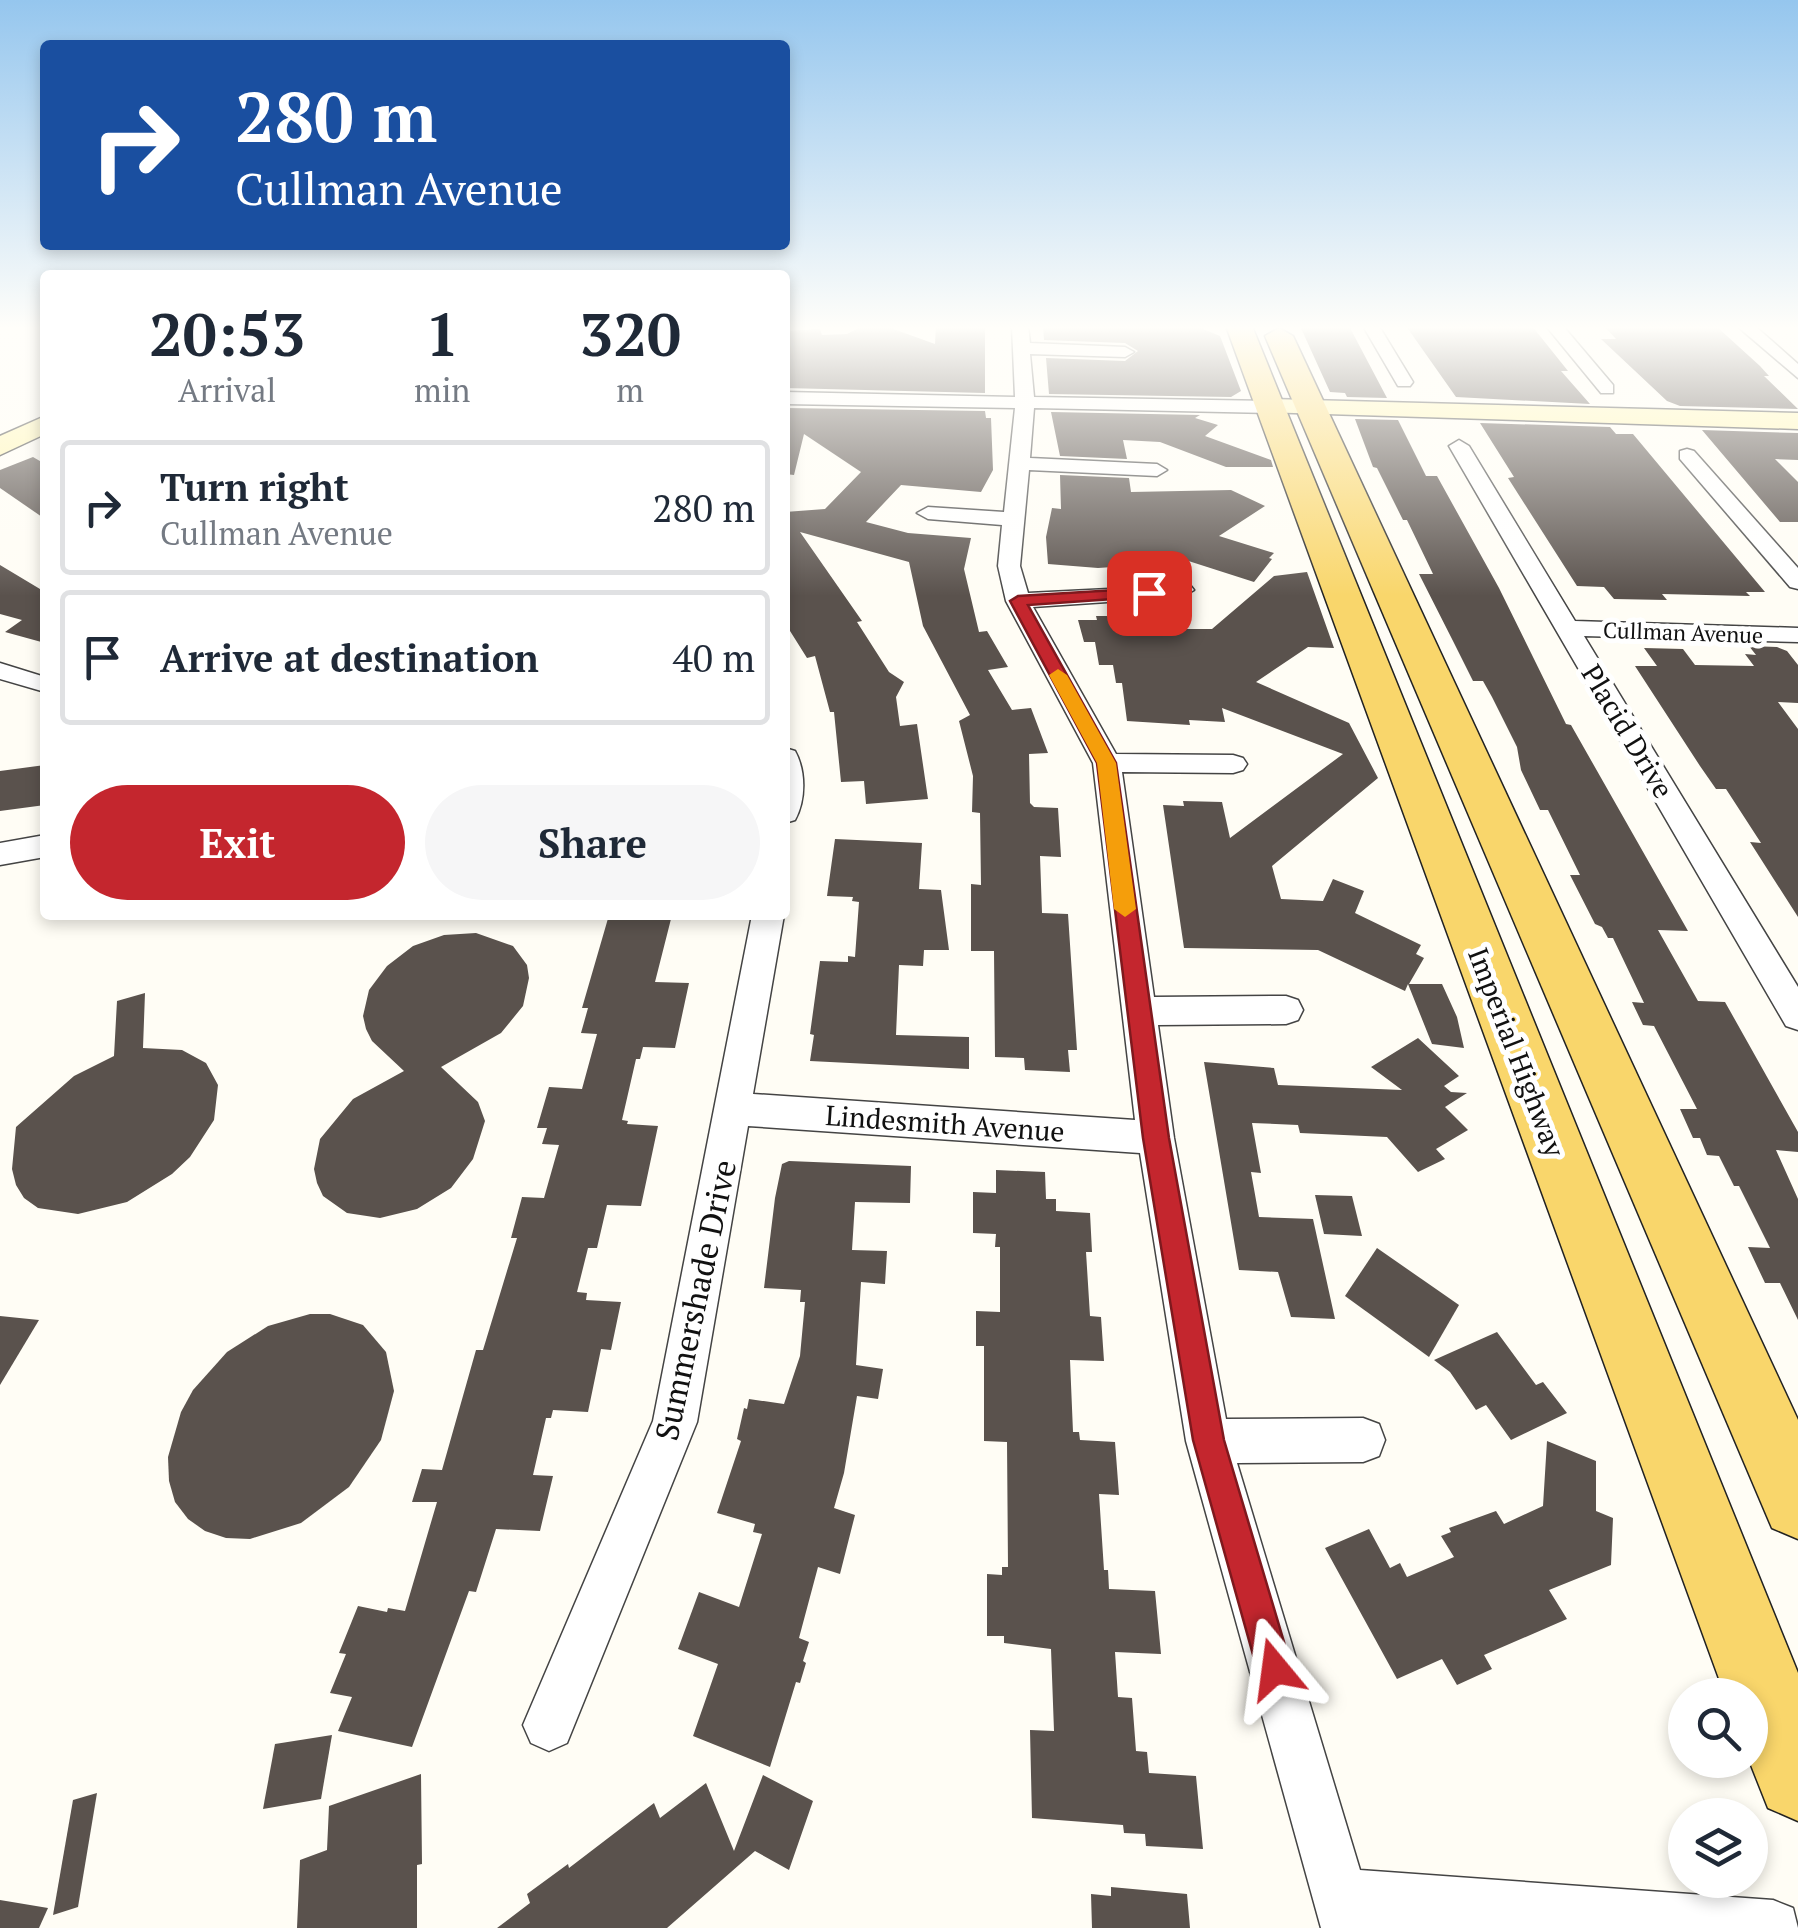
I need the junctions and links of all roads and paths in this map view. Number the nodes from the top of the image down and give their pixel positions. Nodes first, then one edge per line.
1 (1024, 416) edge
2 (1294, 416) edge
3 (1295, 416) edge
4 (1602, 416) edge
5 (1798, 421) edge
6 (40, 430) edge
7 (1458, 446) dead end
8 (0, 447) edge
9 (1687, 455) dead end
10 (1021, 464) junction
11 (1157, 470) dead end
12 (928, 513) dead end
13 (1012, 519) junction
14 (1798, 582) edge
15 (1182, 590) dead end
16 (1018, 601) junction
17 (1567, 628) junction
18 (1798, 635) edge
19 (0, 671) edge
20 (40, 684) edge
21 (1107, 763) junction
22 (1233, 764) dead end
23 (40, 847) edge
24 (0, 854) edge
25 (767, 920) edge
26 (1286, 1010) dead end
27 (1138, 1012) junction
28 (1798, 1016) edge
29 (735, 1109) junction
30 (1156, 1138) junction
31 (1208, 1440) junction
32 (1364, 1440) dead end
33 (1798, 1502) edge
34 (549, 1725) dead end
35 (1798, 1778) edge
36 (1345, 1912) edge
37 (1773, 1928) edge

1 - 10 street
2 - 35 main road, Imperial Highway
3 - 33 main road, Imperial Highway
4 - 5 main road
6 - 8 main road
7 - 17 street, Placid Drive
9 - 14 street
10 - 11 street
10 - 13 street
12 - 13 street
13 - 16 street
15 - 16 street
16 - 21 street
17 - 18 street, Cullman Avenue
17 - 28 street, Placid Drive
19 - 20 street
21 - 22 street
21 - 27 street
23 - 24 street
25 - 29 street, Summershade Drive
26 - 27 street
27 - 30 street
29 - 30 street, Lindesmith Avenue
29 - 34 street, Summershade Drive
30 - 31 street
31 - 32 street
31 - 36 street
36 - 37 street

